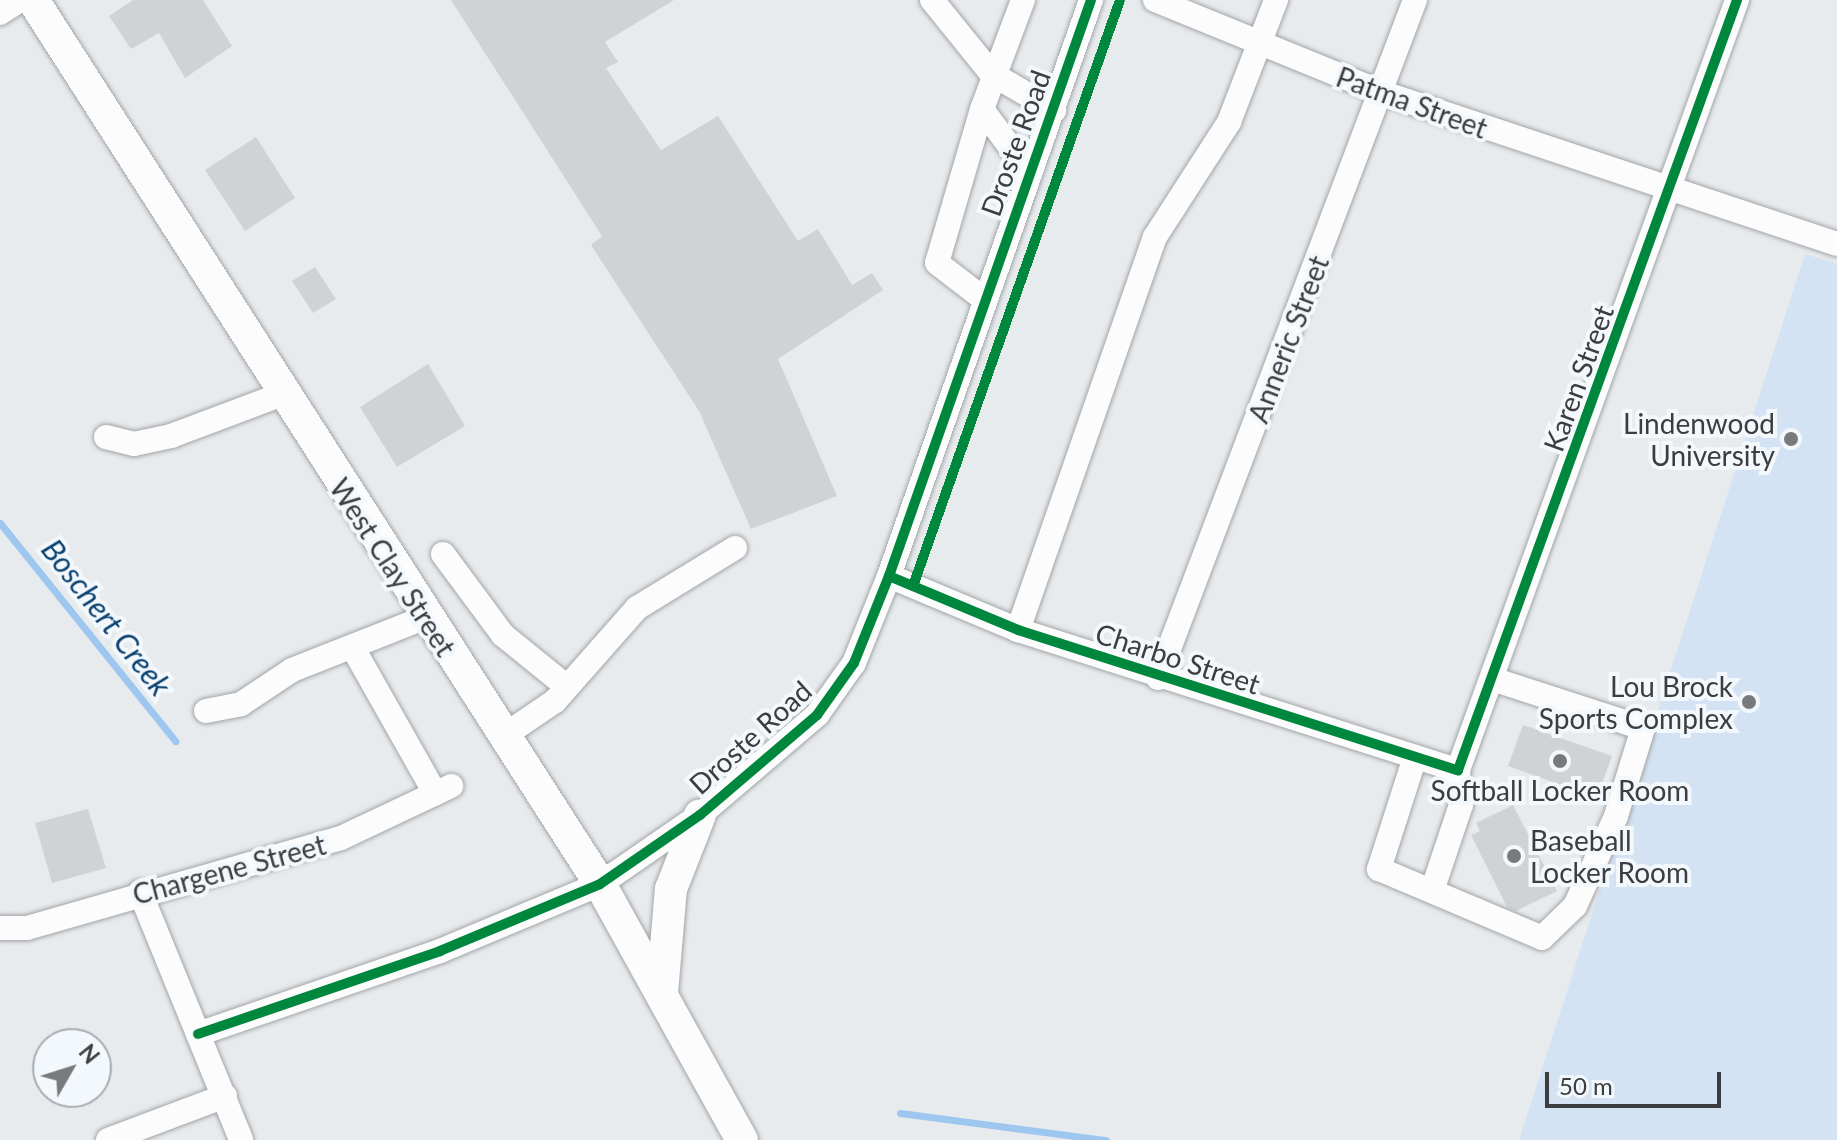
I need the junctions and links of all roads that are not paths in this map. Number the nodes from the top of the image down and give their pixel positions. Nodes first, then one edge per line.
1 (20, 0) edge
2 (33, 0) edge
3 (932, 0) edge
4 (1023, 0) edge
5 (1091, 0) edge
6 (1155, 0) edge
7 (1276, 0) edge
8 (1415, 0) edge
9 (1737, 0) edge
10 (0, 13) edge
11 (1261, 43) junction
12 (992, 74) junction
13 (1383, 93) junction
14 (982, 109) junction
15 (1054, 110) junction
16 (1030, 174) junction
17 (1672, 194) junction
18 (1837, 244) edge
19 (984, 299) junction
20 (283, 394) junction
21 (106, 437) dead end
22 (735, 548) dead end
23 (443, 554) dead end
24 (889, 576) junction
25 (424, 618) junction
26 (1018, 630) junction
27 (353, 648) junction
28 (1158, 678) junction
29 (1492, 679) junction
30 (566, 686) junction
31 (206, 711) dead end
32 (502, 737) junction
33 (1415, 757) junction
34 (1458, 770) junction
35 (700, 815) junction
36 (600, 884) junction
37 (1432, 891) junction
38 (140, 892) junction
39 (0, 928) edge
40 (662, 993) junction
41 (198, 1034) junction
42 (225, 1096) junction
43 (108, 1140) edge
44 (241, 1140) edge
45 (742, 1140) edge

1 - 10 street
2 - 20 main road, West Clay Street
3 - 12 street
4 - 12 street
5 - 15 street, Droste Road
6 - 11 street, Patma Street
7 - 11 street
8 - 13 street, Anneric Street
9 - 17 street, Karen Street
11 - 13 street, Patma Street
11 - 26 street
12 - 14 street
12 - 15 street
13 - 17 street, Patma Street
13 - 28 street, Anneric Street
14 - 16 street
14 - 19 street
15 - 16 street, Droste Road
16 - 19 street, Droste Road
17 - 18 street, Patma Street
17 - 29 street, Karen Street
19 - 24 street, Droste Road
20 - 21 street
20 - 25 main road, West Clay Street
22 - 30 street
23 - 30 street
24 - 26 street, Charbo Street
24 - 35 street, Droste Road
25 - 27 street
25 - 32 main road, West Clay Street
26 - 28 street, Charbo Street
27 - 31 street
27 - 38 street, Chargene Street
28 - 33 street, Charbo Street
29 - 34 street, Karen Street
29 - 37 street
30 - 32 street
32 - 36 main road, West Clay Street
33 - 34 street, Charbo Street
33 - 37 street
34 - 37 street
35 - 36 street, Droste Road
35 - 40 main road
36 - 40 main road, West Clay Street
36 - 41 street, Droste Road
38 - 39 street, Chargene Street
38 - 41 street
40 - 45 main road, West Clay Street
41 - 42 street
42 - 43 street
42 - 44 street

